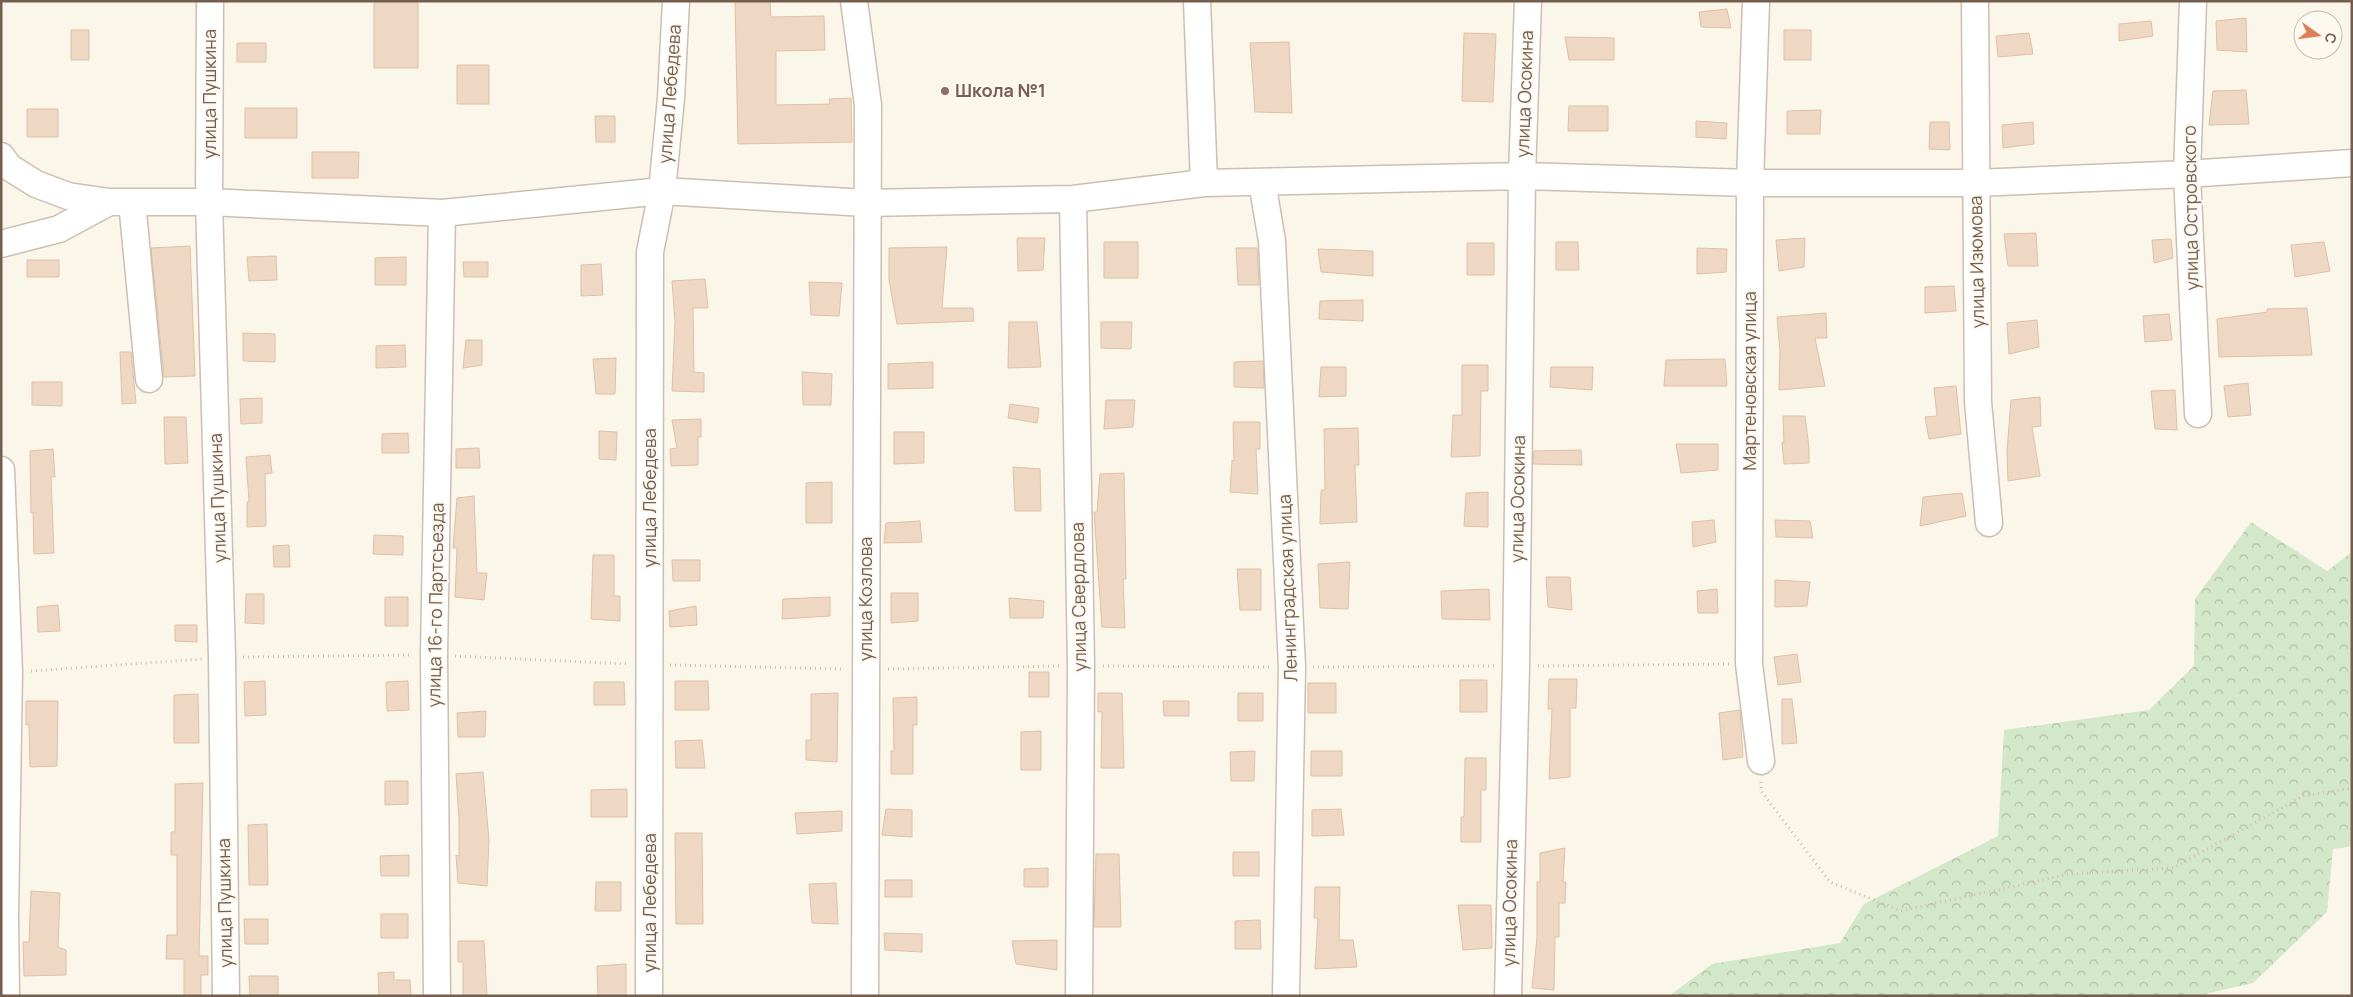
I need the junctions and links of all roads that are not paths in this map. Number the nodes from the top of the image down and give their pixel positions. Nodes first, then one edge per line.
1 (210, 1) edge
2 (676, 1) edge
3 (854, 1) edge
4 (1197, 1) edge
5 (1528, 1) edge
6 (1756, 1) edge
7 (1976, 1) edge
8 (2193, 1) edge
9 (1, 156) edge
10 (2352, 163) edge
11 (2187, 174) junction
12 (1522, 176) junction
13 (1262, 182) junction
14 (1204, 183) junction
15 (1976, 183) junction
16 (1750, 184) junction
17 (662, 191) junction
18 (1073, 199) junction
19 (120, 202) junction
20 (209, 202) junction
21 (866, 202) junction
22 (442, 214) junction
23 (1, 244) edge
24 (149, 379) dead end
25 (2198, 414) dead end
26 (1, 470) edge
27 (1989, 523) dead end
28 (1761, 761) road end
29 (6, 996) edge
30 (226, 996) edge
31 (437, 996) edge
32 (649, 996) edge
33 (865, 996) edge
34 (1079, 996) edge
35 (1286, 996) edge
36 (1508, 996) edge

1 - 20 street, улица Пушкина
2 - 17 street, улица Лебедева
3 - 21 street, улица Козлова
4 - 14 street
5 - 12 street, улица Осокина
6 - 16 street, Мартеновская улица
7 - 15 street, улица Изюмова
8 - 11 street, улица Островского
9 - 19 street
10 - 11 street
11 - 15 street
11 - 25 street, улица Островского
12 - 13 street
12 - 16 street
12 - 36 street, улица Осокина
13 - 14 street
13 - 35 street, Ленинградская улица
14 - 18 street
15 - 16 street
15 - 27 street, улица Изюмова
16 - 28 street, Мартеновская улица
17 - 21 street
17 - 22 street
17 - 32 street, улица Лебедева
18 - 21 street
18 - 34 street, улица Свердлова
19 - 20 street
19 - 23 street
19 - 24 street
20 - 22 street
20 - 30 street, улица Пушкина
21 - 33 street, улица Козлова
22 - 31 street, улица 16-го Партсъезда
26 - 29 street

